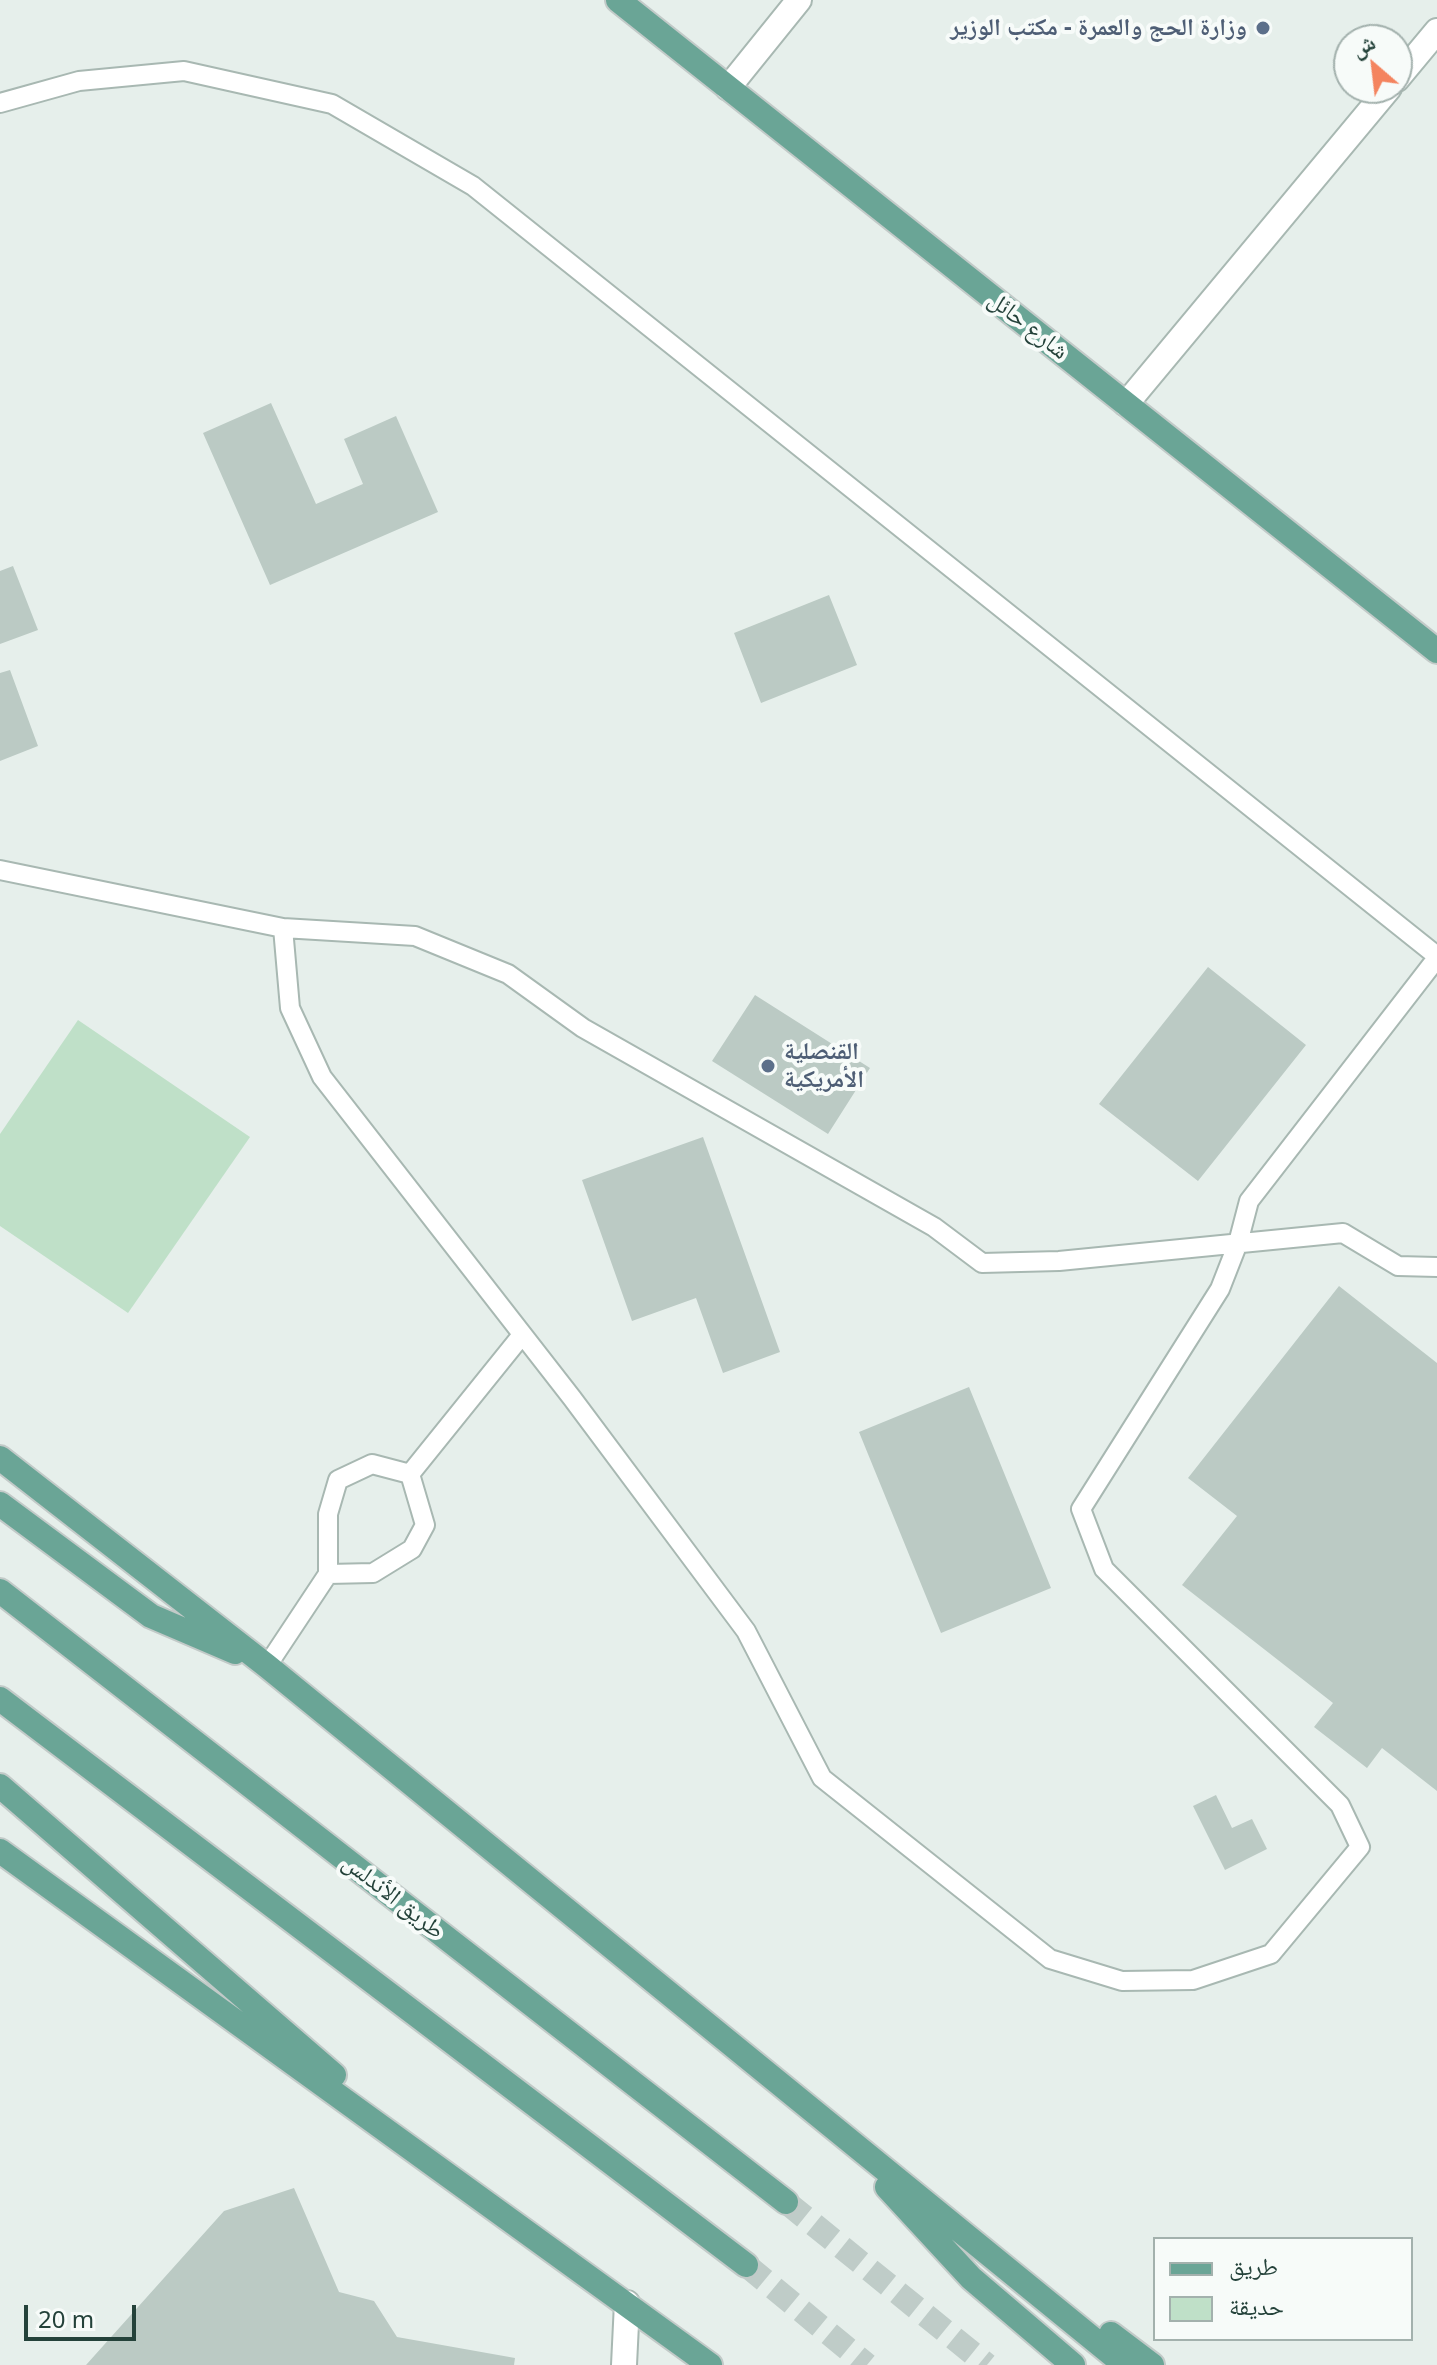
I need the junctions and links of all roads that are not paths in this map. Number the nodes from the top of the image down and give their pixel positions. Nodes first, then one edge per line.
1 (618, 0) edge
2 (799, 0) edge
3 (1432, 46) edge
4 (1413, 64) edge
5 (728, 88) junction
6 (0, 103) edge
7 (1376, 104) edge
8 (1126, 404) junction
9 (1437, 651) edge
10 (0, 870) edge
11 (283, 928) junction
12 (1437, 957) edge
13 (1238, 1243) junction
14 (1437, 1267) edge
15 (522, 1335) junction
16 (0, 1458) edge
17 (410, 1474) junction
18 (0, 1504) edge
19 (328, 1574) junction
20 (0, 1591) edge
21 (267, 1666) junction
22 (0, 1699) edge
23 (0, 1786) edge
24 (0, 1851) edge
25 (830, 2125) junction
26 (452, 2177) junction
27 (786, 2202) tunnel mouth
28 (746, 2265) tunnel mouth
29 (627, 2303) junction
30 (624, 2365) edge
31 (710, 2365) edge
32 (1073, 2365) edge
33 (1125, 2365) edge
34 (1152, 2365) edge

1 - 5 main road, شارع حائل
2 - 5 street
3 - 4 street
5 - 8 main road, شارع حائل
6 - 12 lane
7 - 8 street
8 - 9 main road, شارع حائل
10 - 11 lane
11 - 13 lane
11 - 15 lane
12 - 13 lane
13 - 14 lane
13 - 15 lane
15 - 17 lane
16 - 21 main road
17 - 19 lane
17 - 19 lane
18 - 21 main road
19 - 21 lane
20 - 27 main road, طريق الأندلس
21 - 25 main road
22 - 28 main road
23 - 26 main road
24 - 26 main road
25 - 32 main road
25 - 33 main road
25 - 34 main road
26 - 29 main road
29 - 30 street
29 - 31 main road

